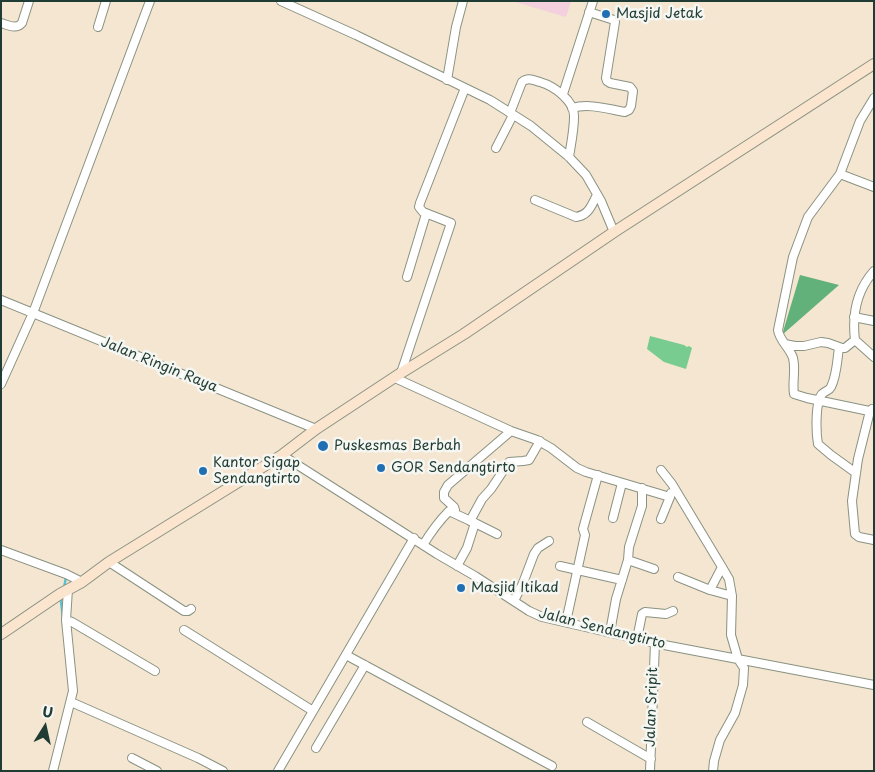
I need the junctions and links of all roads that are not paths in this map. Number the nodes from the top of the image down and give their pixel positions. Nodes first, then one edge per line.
1 (29, 1) edge
2 (106, 1) edge
3 (150, 1) edge
4 (281, 1) edge
5 (463, 1) edge
6 (593, 1) edge
7 (589, 12) junction
8 (1, 23) edge
9 (98, 27) dead end
10 (873, 66) edge
11 (447, 80) junction
12 (465, 88) junction
13 (563, 94) junction
14 (874, 98) edge
15 (572, 108) junction
16 (511, 114) junction
17 (496, 148) dead end
18 (569, 156) junction
19 (840, 174) junction
20 (874, 187) edge
21 (597, 195) junction
22 (536, 200) dead end
23 (426, 214) junction
24 (614, 232) junction
25 (872, 274) edge
26 (407, 277) dead end
27 (1, 300) edge
28 (33, 313) junction
29 (854, 317) junction
30 (874, 321) edge
31 (855, 340) junction
32 (785, 344) junction
33 (839, 348) junction
34 (874, 357) edge
35 (398, 375) junction
36 (1, 384) edge
37 (820, 401) junction
38 (873, 411) edge
39 (316, 429) junction
40 (511, 431) junction
41 (540, 441) junction
42 (282, 455) junction
43 (660, 470) dead end
44 (856, 473) junction
45 (598, 475) junction
46 (622, 483) junction
47 (672, 484) junction
48 (642, 488) junction
49 (670, 497) junction
50 (454, 512) junction
51 (612, 518) dead end
52 (661, 519) dead end
53 (472, 522) junction
54 (497, 534) dead end
55 (414, 538) junction
56 (874, 540) edge
57 (549, 541) dead end
58 (423, 544) junction
59 (1, 550) edge
60 (628, 560) junction
61 (109, 562) junction
62 (457, 566) junction
63 (560, 566) dead end
64 (722, 567) junction
65 (654, 569) dead end
66 (577, 571) junction
67 (678, 577) dead end
68 (622, 580) junction
69 (82, 582) junction
70 (68, 589) junction
71 (710, 590) junction
72 (732, 596) junction
73 (514, 601) junction
74 (191, 609) dead end
75 (673, 611) dead end
76 (66, 620) junction
77 (566, 622) junction
78 (184, 630) dead end
79 (610, 632) junction
80 (1, 634) edge
81 (637, 639) junction
82 (655, 643) junction
83 (346, 655) junction
84 (738, 659) junction
85 (365, 665) junction
86 (155, 671) dead end
87 (874, 685) edge
88 (71, 702) junction
89 (313, 711) junction
90 (587, 722) dead end
91 (316, 748) dead end
92 (132, 758) dead end
93 (651, 759) junction
94 (552, 766) dead end
95 (54, 771) edge
96 (157, 771) edge
97 (223, 771) edge
98 (278, 771) edge
99 (650, 771) edge
100 (713, 771) edge

1 - 8 street
2 - 9 street
3 - 28 street
4 - 11 street
5 - 11 street
6 - 7 street
7 - 13 street
7 - 15 street
10 - 24 street
11 - 12 street
12 - 16 street
12 - 23 street
13 - 15 street
13 - 16 street
14 - 19 street
15 - 18 street
16 - 17 street
16 - 18 street
18 - 21 street
19 - 20 street
19 - 32 street
21 - 22 street
21 - 24 street
23 - 26 street
23 - 35 street
24 - 35 street
25 - 29 street
27 - 28 street, Jalan Ringin Raya
28 - 36 street
28 - 39 street, Jalan Ringin Raya
29 - 30 street
29 - 31 street
31 - 33 street
31 - 34 street
32 - 33 street
32 - 37 street
33 - 37 street
35 - 39 street
35 - 40 street
37 - 38 street
37 - 44 street
38 - 44 street
39 - 42 street
40 - 41 street
40 - 50 street
41 - 45 street
41 - 53 street
42 - 55 street, Jalan Sendangtirto
42 - 61 street
43 - 47 street
44 - 56 street
45 - 46 street
45 - 66 street
46 - 48 street
46 - 51 street
47 - 49 street
47 - 64 street
48 - 49 street
48 - 60 street
49 - 52 street
50 - 53 street
50 - 58 street
53 - 54 street
53 - 62 street
55 - 58 street, Jalan Sendangtirto
55 - 83 street
57 - 73 street
58 - 62 street, Jalan Sendangtirto
59 - 69 street
60 - 65 street
60 - 68 street
61 - 69 street
61 - 74 street
62 - 73 street, Jalan Sendangtirto
63 - 66 street
64 - 71 street
64 - 72 street
66 - 68 street
66 - 77 street
67 - 71 street
68 - 79 street
69 - 70 street
70 - 76 street
70 - 80 street
71 - 72 street
72 - 84 street
73 - 77 street, Jalan Sendangtirto
75 - 81 street
76 - 86 street
76 - 88 street
77 - 79 street, Jalan Sendangtirto
78 - 89 street
79 - 81 street, Jalan Sendangtirto
81 - 82 street, Jalan Sendangtirto
82 - 84 street, Jalan Sendangtirto
82 - 93 street, Jalan Sripit
83 - 85 street
83 - 89 street
84 - 87 street, Jalan Sendangtirto
84 - 100 street
85 - 91 street
85 - 94 street
88 - 95 street
88 - 97 street
89 - 98 street
90 - 93 street
92 - 96 street
93 - 99 street, Jalan Sripit

